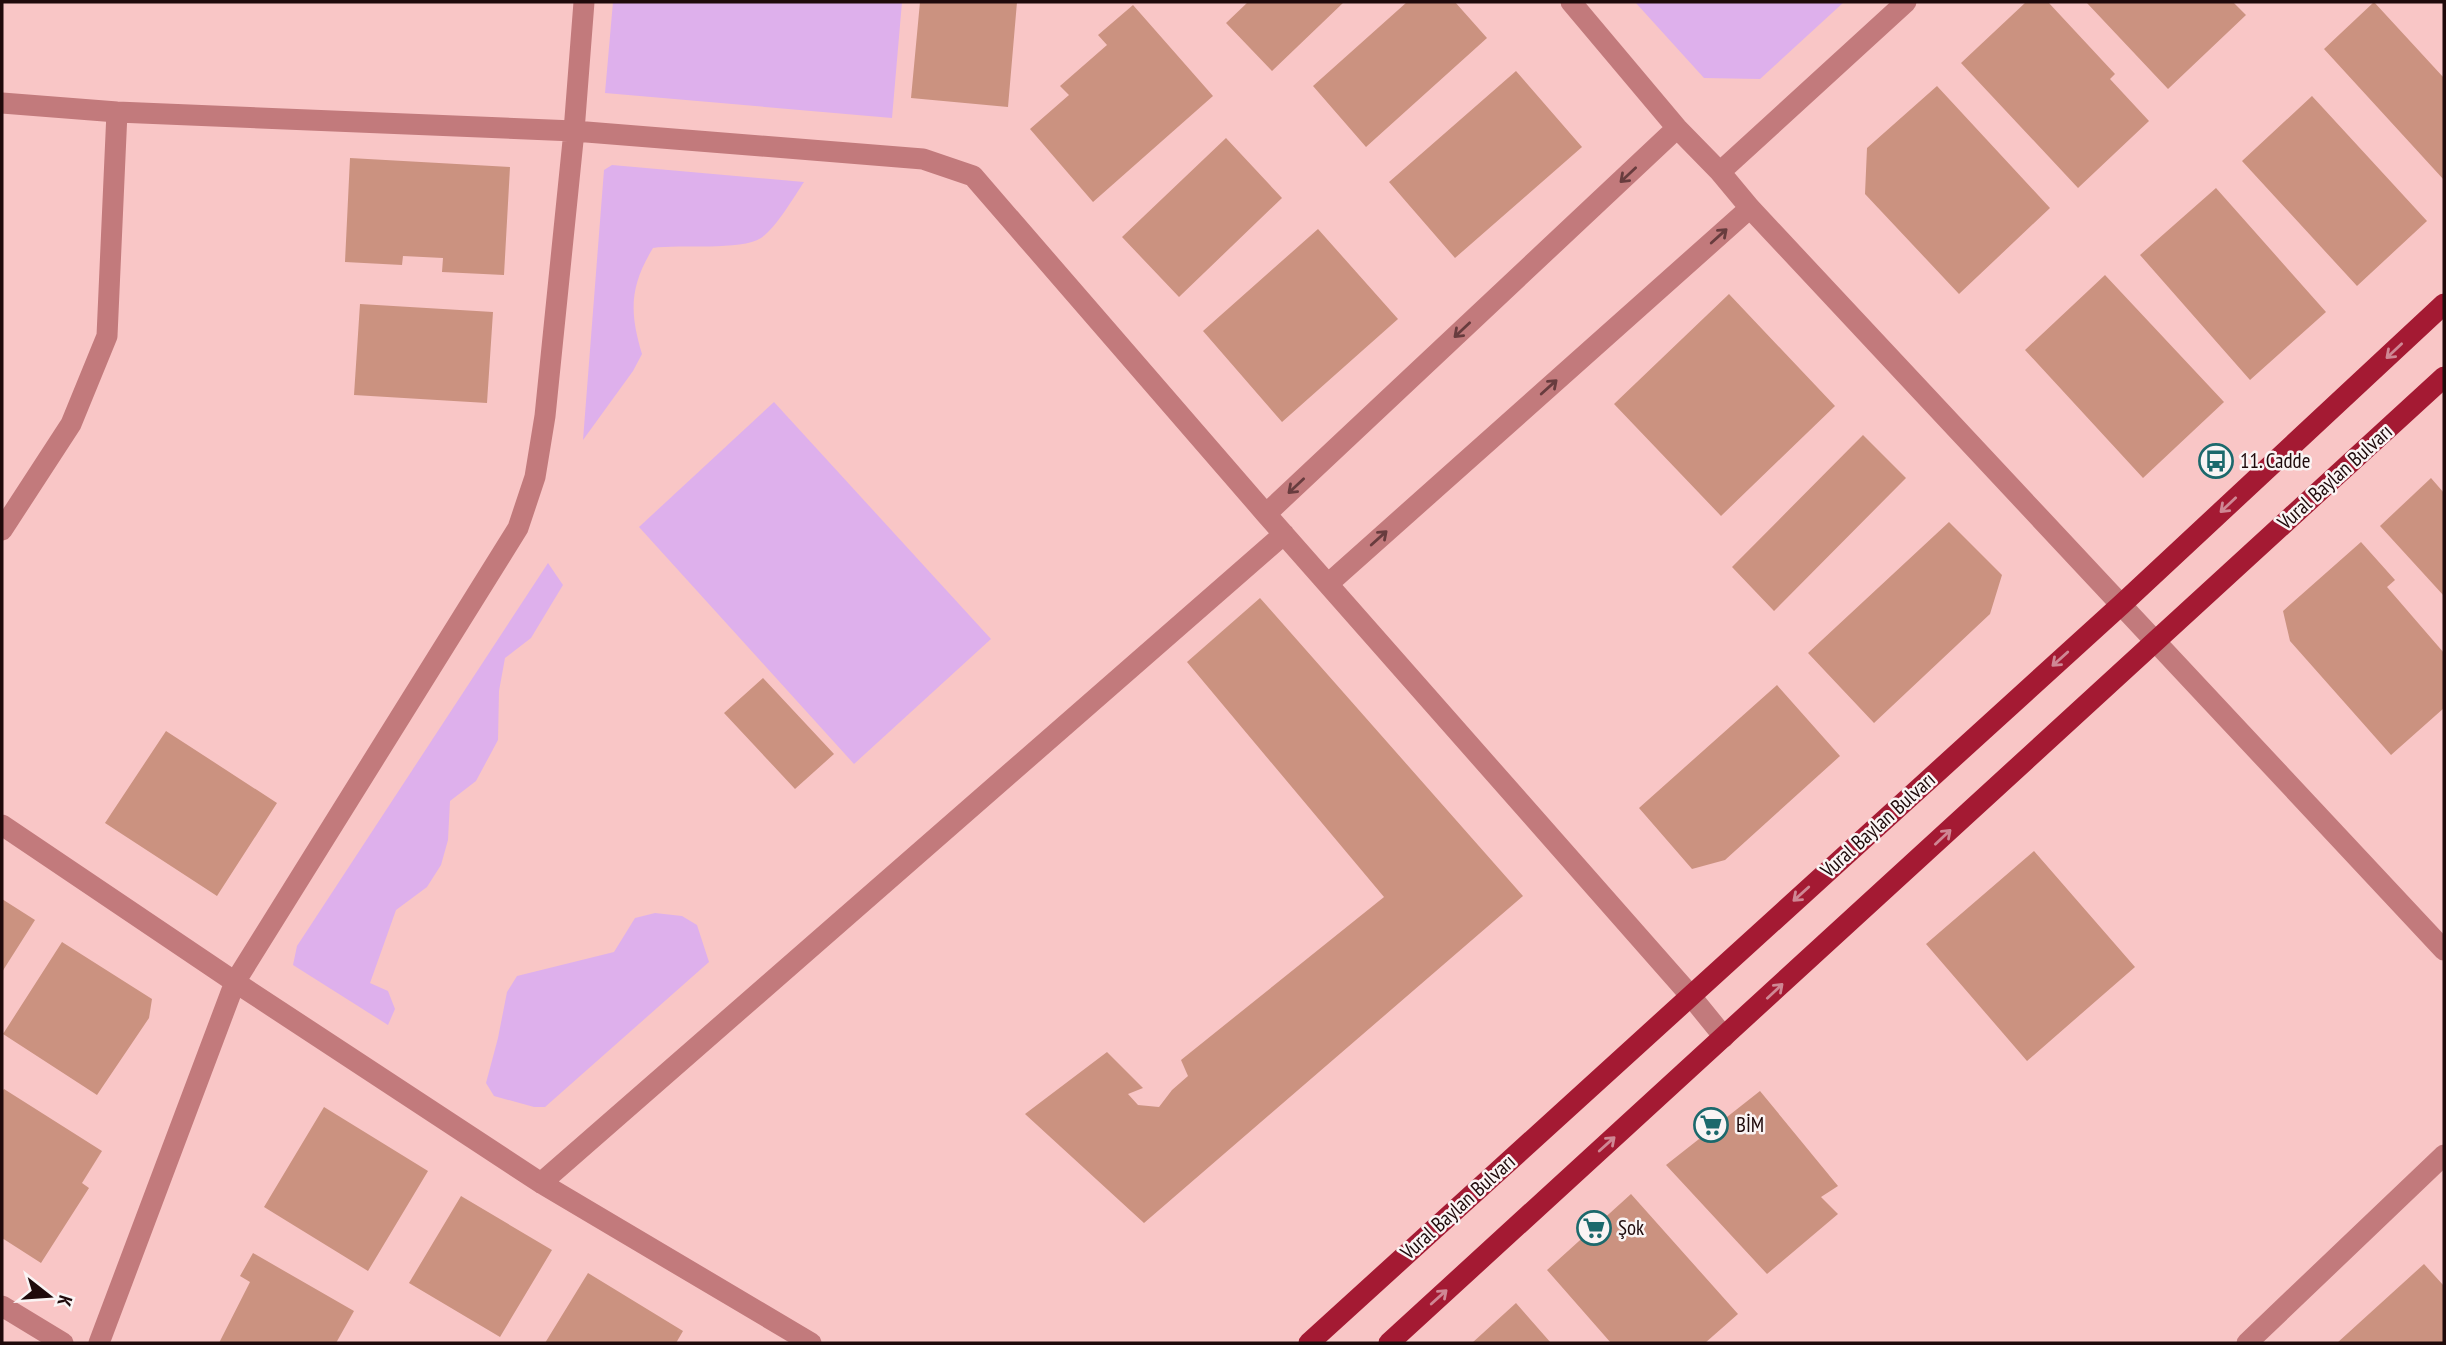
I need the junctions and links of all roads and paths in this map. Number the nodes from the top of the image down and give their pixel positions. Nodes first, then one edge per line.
1 (584, 2) edge
2 (1571, 2) edge
3 (1906, 2) edge
4 (2, 103) edge
5 (117, 112) junction
6 (1678, 128) junction
7 (574, 131) junction
8 (1720, 172) junction
9 (1750, 208) junction
10 (2444, 304) edge
11 (2444, 377) edge
12 (1266, 514) junction
13 (2, 530) edge
14 (1284, 534) junction
15 (1328, 584) junction
16 (2122, 604) junction
17 (2157, 641) junction
18 (2, 825) edge
19 (2444, 950) edge
20 (235, 982) junction
21 (1690, 995) junction
22 (1724, 1037) junction
23 (2444, 1155) edge
24 (541, 1183) junction
25 (2, 1306) edge
26 (63, 1343) edge
27 (99, 1343) edge
28 (811, 1343) edge
29 (1309, 1343) edge
30 (1388, 1343) edge
31 (2247, 1343) edge

1 - 7 street
2 - 6 street
3 - 8 street
4 - 5 street
5 - 7 street
5 - 13 street
6 - 8 street
6 -> 12 street
7 - 12 street
7 - 20 street
8 - 9 street
15 -> 9 street
9 - 16 street
10 -> 16 main road, Vural Baylan Bulvarı
11 - 17 main road, Vural Baylan Bulvarı
12 - 14 street
14 - 15 street
14 - 24 street
15 - 21 street
16 - 17 street
16 -> 21 main road, Vural Baylan Bulvarı
17 - 19 street
22 -> 17 main road, Vural Baylan Bulvarı
18 - 20 street
20 - 24 street
20 - 27 street
21 - 22 street
21 - 29 main road, Vural Baylan Bulvarı
30 -> 22 main road, Vural Baylan Bulvarı
23 - 31 street
24 - 28 street
25 - 26 street

